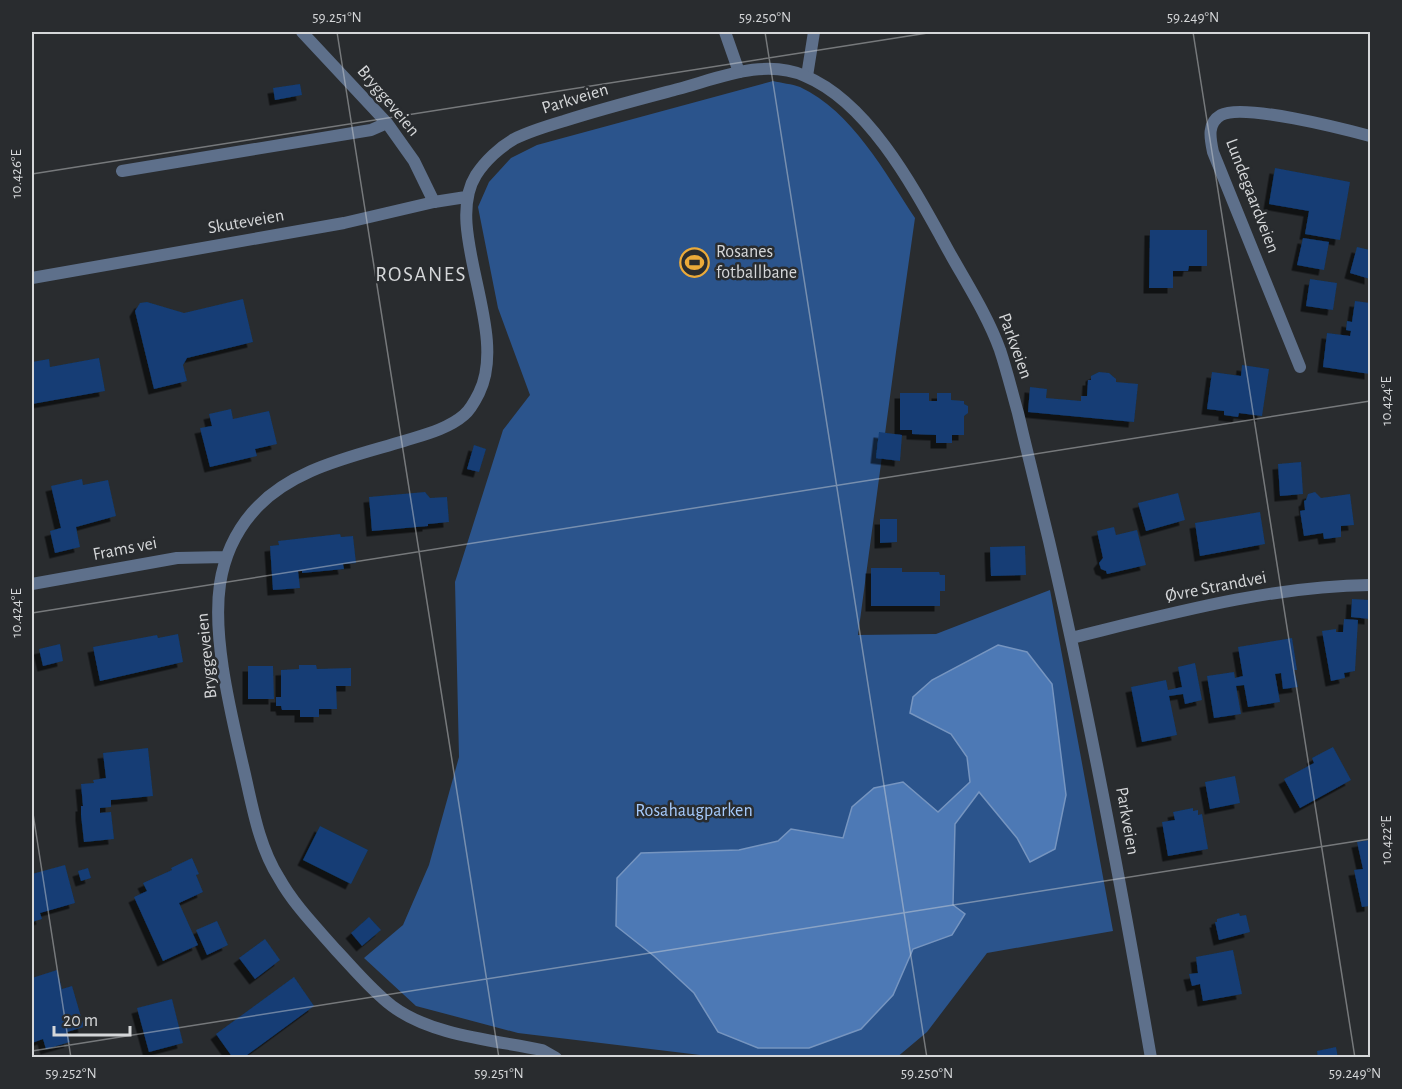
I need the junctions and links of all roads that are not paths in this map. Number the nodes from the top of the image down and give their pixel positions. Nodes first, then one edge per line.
1 (302, 32) edge
2 (725, 32) edge
3 (814, 32) edge
4 (739, 72) junction
5 (807, 76) junction
6 (387, 123) junction
7 (1371, 136) edge
8 (122, 171) dead end
9 (466, 197) junction
10 (434, 202) junction
11 (32, 278) edge
12 (1300, 367) dead end
13 (226, 557) junction
14 (32, 584) edge
15 (1371, 585) edge
16 (1071, 638) junction
17 (556, 1058) edge
18 (1151, 1058) edge

1 - 6 street, Bryggeveien
2 - 4 street
3 - 5 street
4 - 5 street, Parkveien
4 - 9 street, Parkveien
5 - 16 street, Parkveien
6 - 8 street
6 - 10 street, Bryggeveien
7 - 12 street, Lundegaardveien
9 - 10 street, Skuteveien
9 - 13 street, Bryggeveien
10 - 11 street, Skuteveien
13 - 14 street, Frams vei
13 - 17 street, Bryggeveien
15 - 16 street, Øvre Strandvei
16 - 18 street, Parkveien

